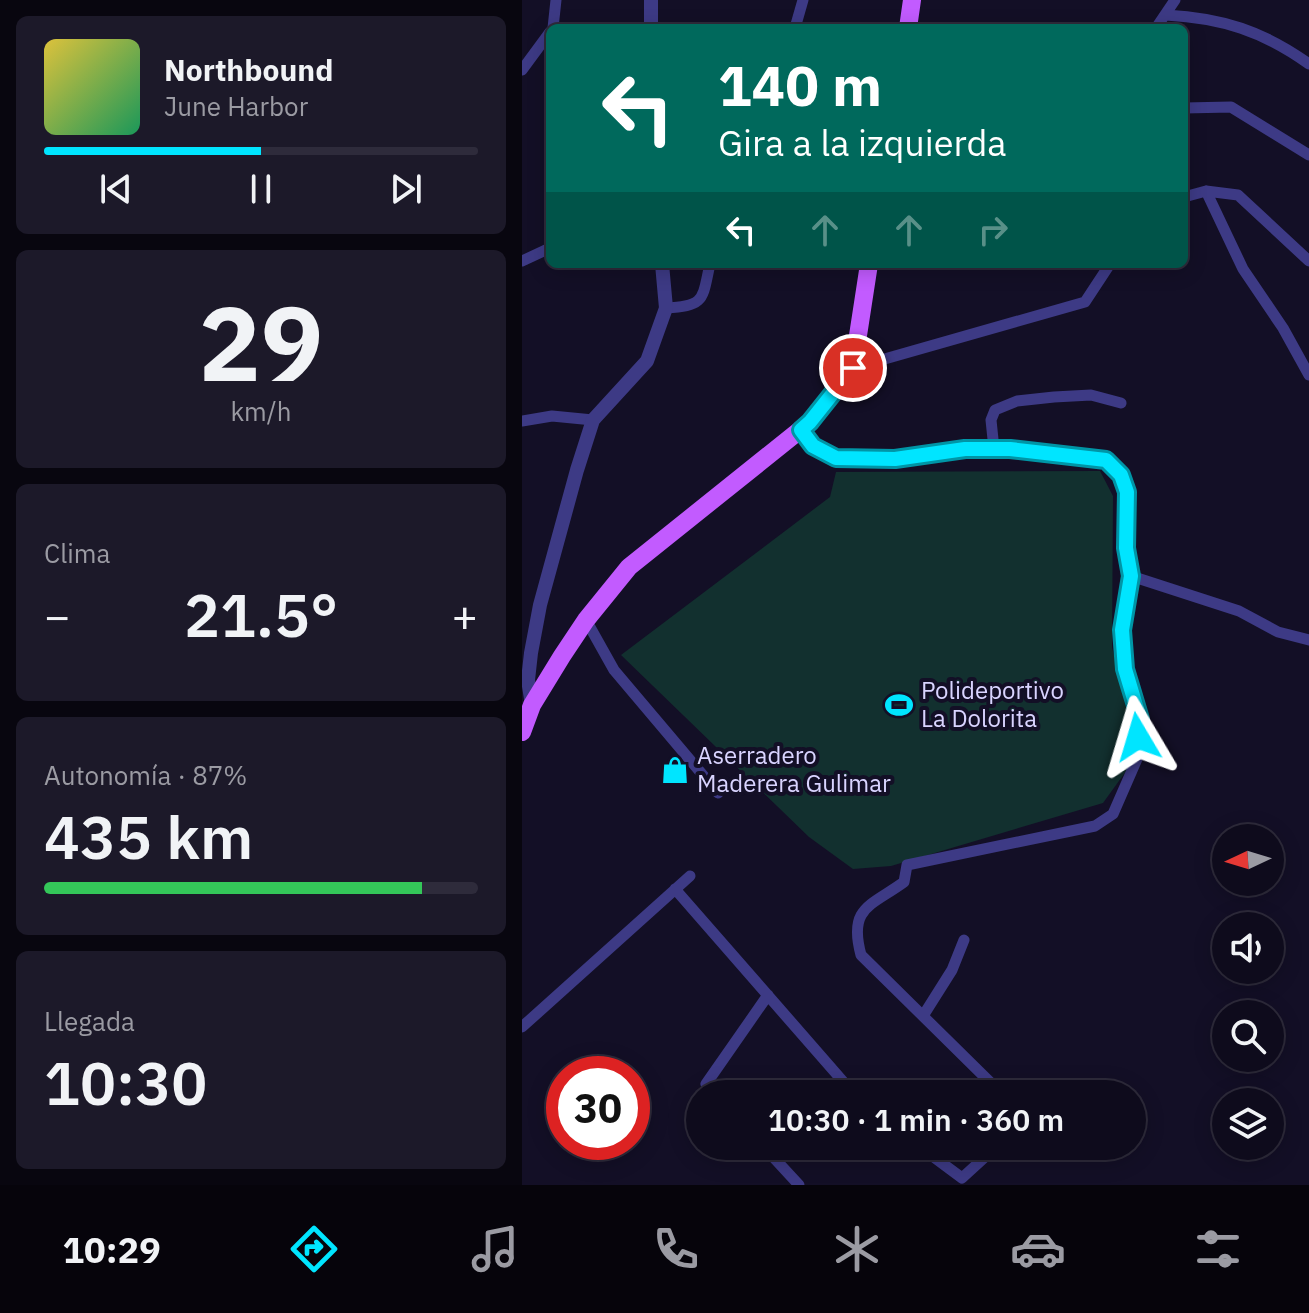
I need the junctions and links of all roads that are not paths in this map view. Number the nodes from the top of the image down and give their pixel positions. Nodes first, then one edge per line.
1 (556, 0) edge
2 (651, 0) edge
3 (803, 0) edge
4 (912, 0) edge
5 (1175, 0) edge
6 (1166, 15) junction
7 (552, 24) edge
8 (651, 24) edge
9 (796, 24) edge
10 (909, 24) edge
11 (1159, 24) edge
12 (546, 37) edge
13 (1309, 64) edge
14 (522, 70) edge
15 (1188, 108) edge
16 (1309, 155) edge
17 (1206, 191) junction
18 (1188, 196) edge
19 (546, 250) edge
20 (522, 261) edge
21 (1309, 261) edge
22 (662, 268) edge
23 (709, 268) edge
24 (868, 268) edge
25 (1107, 268) edge
26 (666, 308) junction
27 (853, 368) junction
28 (1309, 375) edge
29 (1121, 403) dead end
30 (593, 420) junction
31 (522, 421) edge
32 (801, 430) junction
33 (994, 449) junction
34 (1131, 576) junction
35 (586, 620) junction
36 (1309, 640) edge
37 (532, 705) junction
38 (522, 732) edge
39 (718, 793) dead end
40 (690, 876) dead end
41 (675, 889) junction
42 (964, 940) dead end
43 (768, 995) junction
44 (923, 1016) junction
45 (522, 1027) edge
46 (709, 1080) edge
47 (842, 1080) edge
48 (988, 1080) edge
49 (776, 1160) edge
50 (938, 1160) edge
51 (982, 1160) edge
52 (799, 1185) edge

1 - 7 street
2 - 8 street
3 - 9 street
4 - 10 main road
5 - 6 street
6 - 11 street
6 - 13 street
12 - 14 street
15 - 16 street
17 - 18 street
17 - 21 street
17 - 28 street
19 - 20 street
22 - 26 street
23 - 26 street
24 - 27 main road
25 - 27 street
26 - 30 street
27 - 32 main road
29 - 33 street
30 - 31 street
30 - 37 street
32 - 33 street
32 - 35 main road
33 - 34 street
34 - 36 street
34 - 44 street
35 - 37 main road
35 - 39 street
37 - 38 main road
40 - 41 street
41 - 43 street
41 - 45 street
42 - 44 street
43 - 46 street
43 - 47 street
44 - 48 street
49 - 52 street
50 - 51 street

